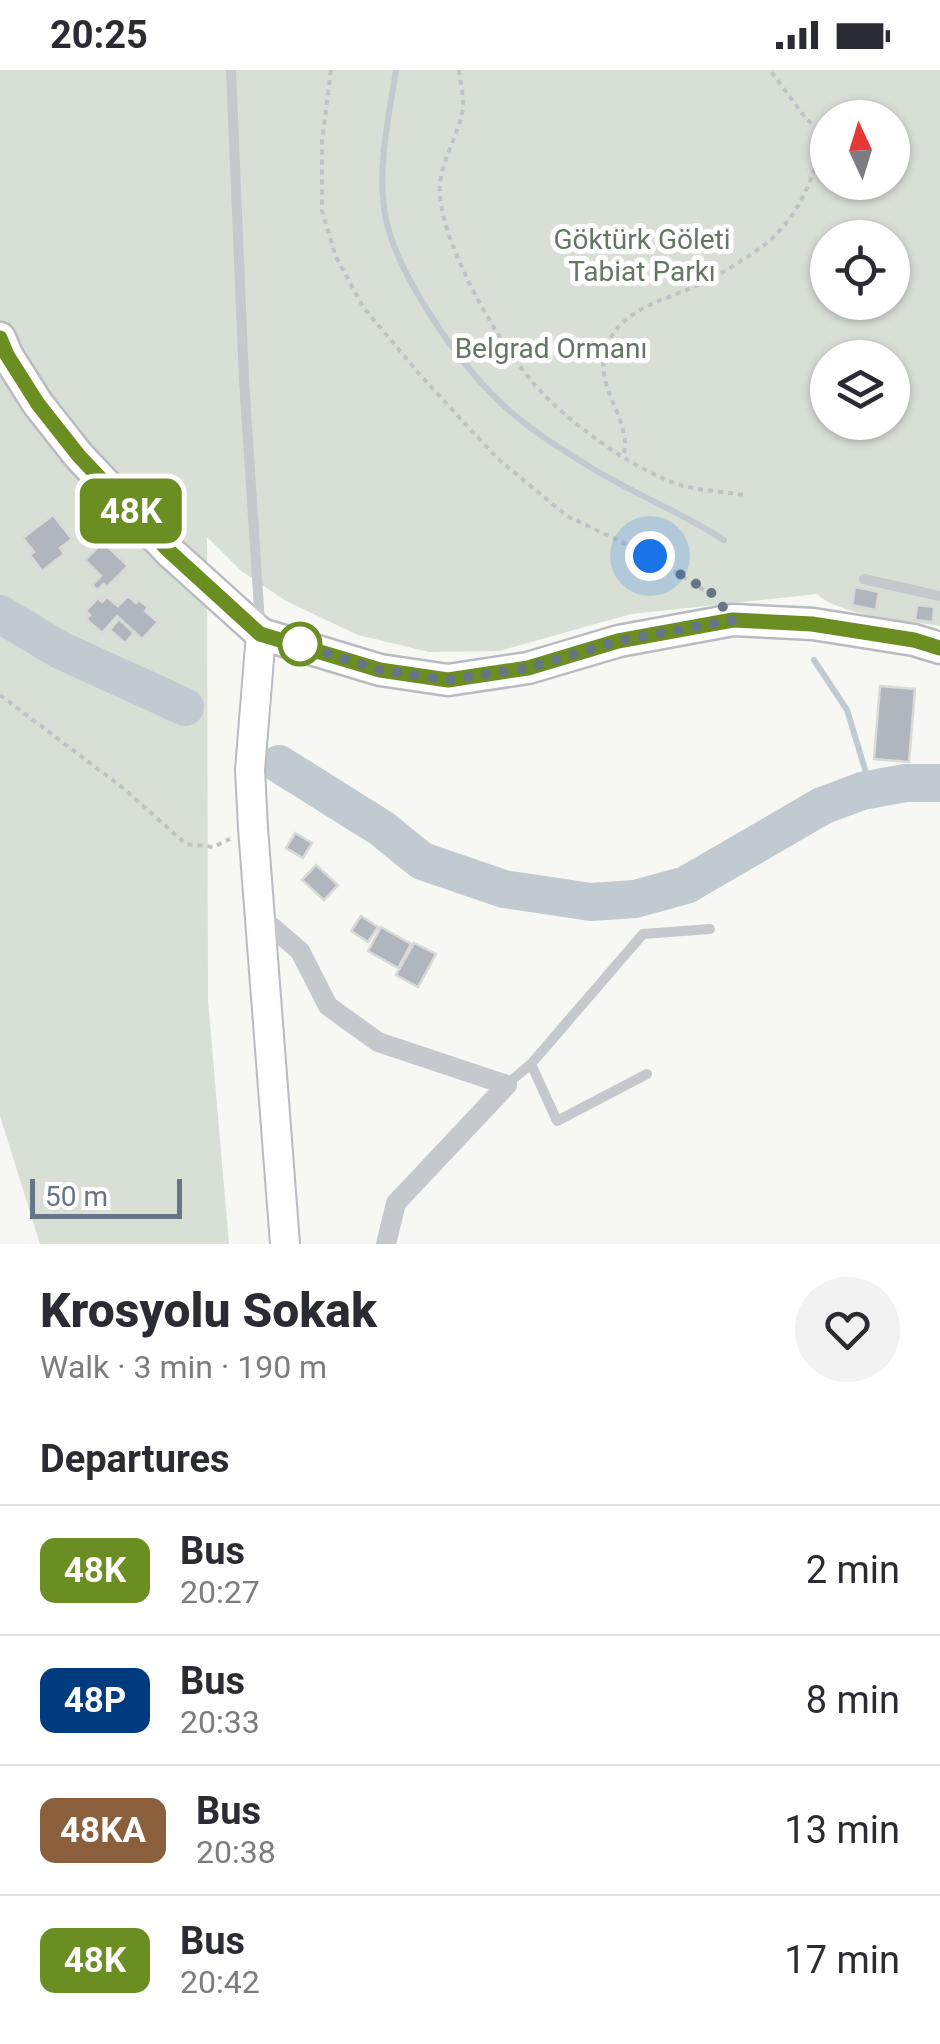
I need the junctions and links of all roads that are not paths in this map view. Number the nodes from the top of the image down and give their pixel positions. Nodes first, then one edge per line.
1 (231, 70) edge
2 (0, 338) edge
3 (864, 578) dead end
4 (940, 596) edge
5 (260, 634) junction
6 (940, 648) edge
7 (258, 914) junction
8 (710, 929) dead end
9 (532, 1064) junction
10 (646, 1074) dead end
11 (506, 1085) junction
12 (285, 1244) edge
13 (386, 1244) edge

1 - 5 lane
2 - 5 main road
3 - 4 lane
5 - 6 main road
5 - 7 main road
7 - 11 street
7 - 12 main road
8 - 9 lane
9 - 10 lane
9 - 11 lane
11 - 13 street

